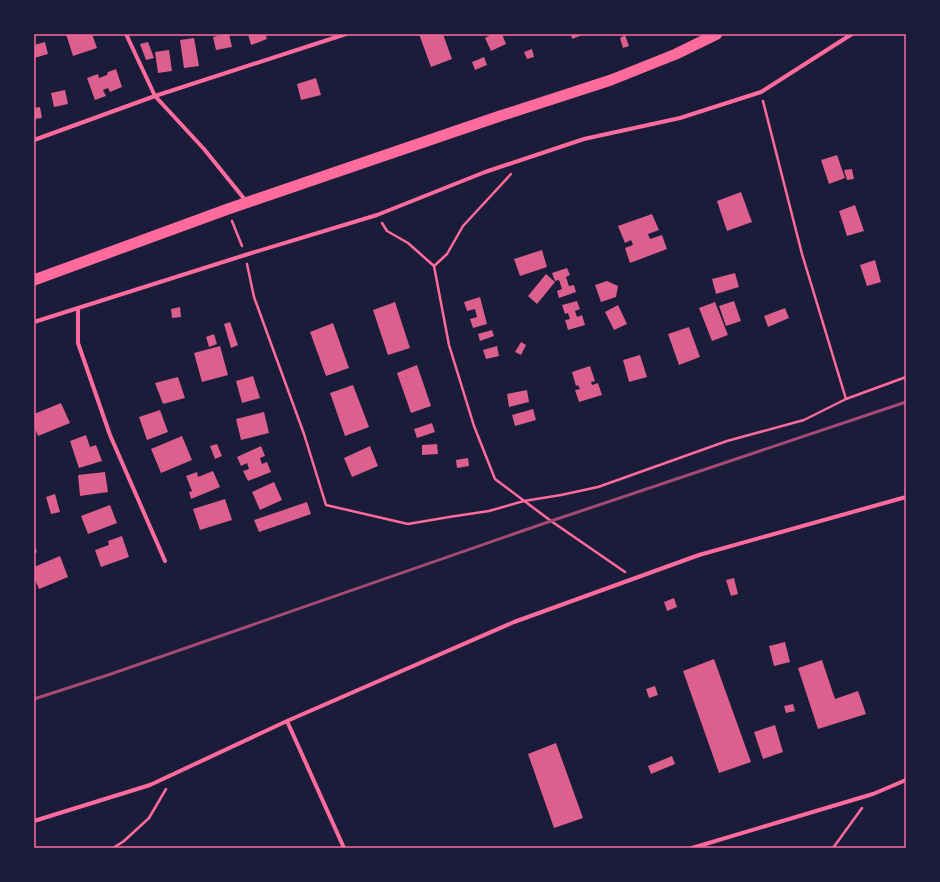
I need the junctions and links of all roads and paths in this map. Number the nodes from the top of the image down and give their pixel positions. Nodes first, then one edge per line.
1 (126, 34) edge
2 (346, 34) edge
3 (717, 34) edge
4 (852, 34) edge
5 (761, 92) junction
6 (155, 96) junction
7 (34, 140) edge
8 (524, 160) junction
9 (248, 202) junction
10 (228, 209) junction
11 (378, 215) junction
12 (245, 255) junction
13 (434, 266) junction
14 (34, 280) edge
15 (78, 308) junction
16 (34, 322) edge
17 (906, 377) edge
18 (846, 399) junction
19 (906, 497) edge
20 (524, 501) junction
21 (165, 561) dead end
22 (635, 579) junction
23 (288, 721) junction
24 (176, 773) junction
25 (906, 780) edge
26 (873, 794) junction
27 (34, 821) edge
28 (710, 843) junction
29 (113, 848) edge
30 (344, 848) edge
31 (692, 848) edge
32 (712, 848) edge
33 (833, 848) edge

1 - 6 street
2 - 6 street
3 - 9 highway
4 - 5 street
5 - 8 street
5 - 18 path
6 - 7 street
6 - 9 street
8 - 11 street
8 - 13 path
9 - 10 highway
10 - 12 path
10 - 14 highway
11 - 12 street
11 - 13 path
12 - 15 street
12 - 20 path
13 - 20 path
15 - 16 street
15 - 21 street
17 - 18 path
18 - 20 path
19 - 22 street
20 - 22 path
22 - 23 street
23 - 24 street
23 - 30 street
24 - 27 street
24 - 29 path
25 - 26 street
26 - 28 street
26 - 33 path
28 - 31 street
28 - 32 street

